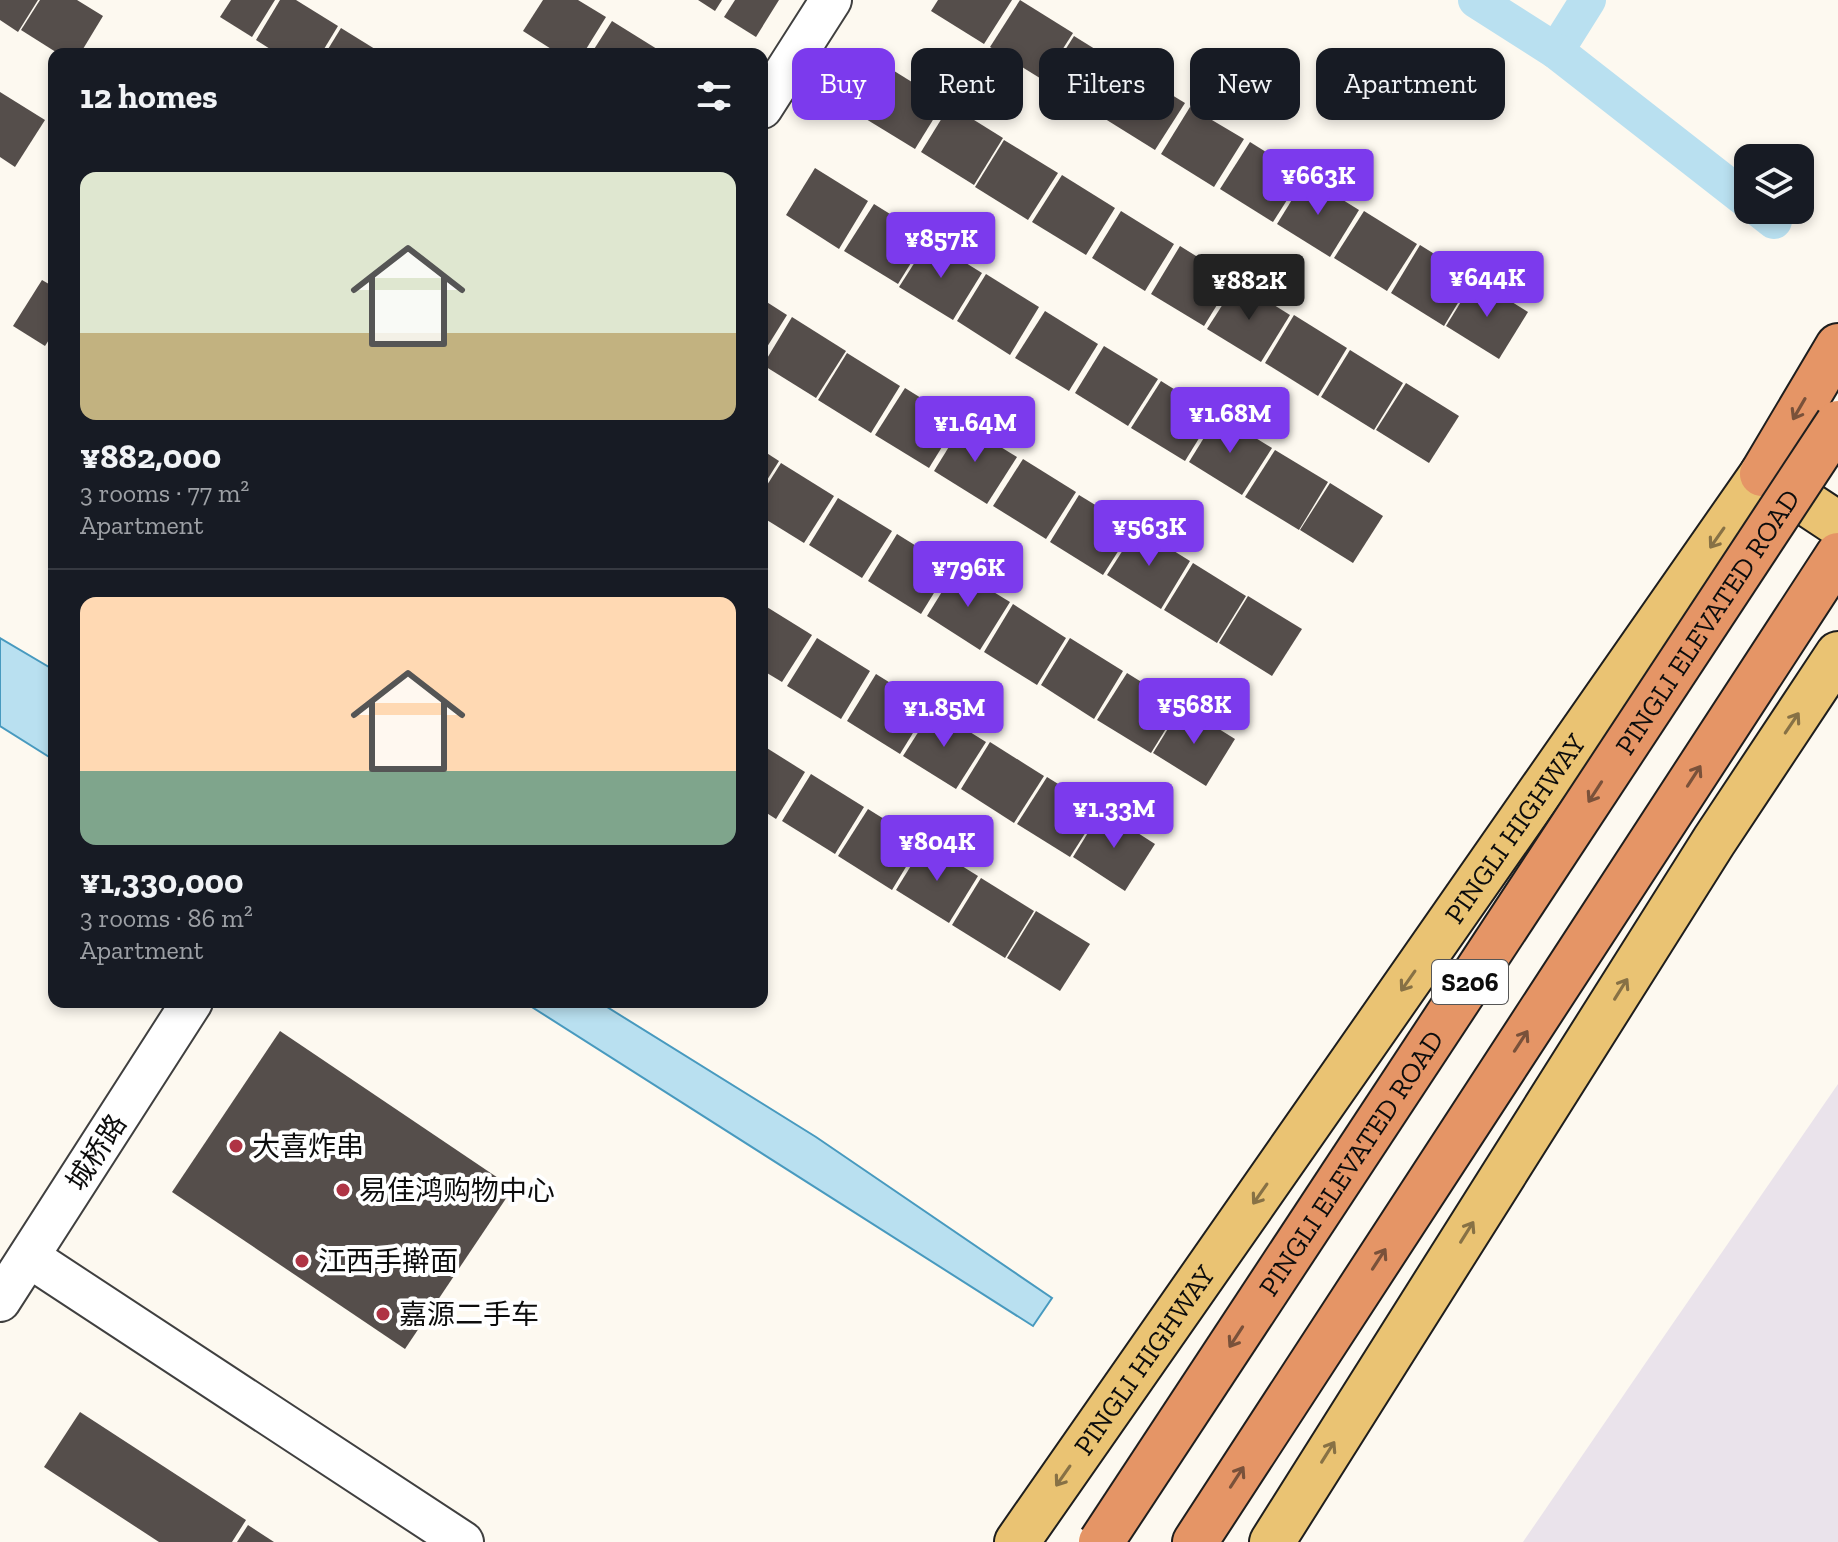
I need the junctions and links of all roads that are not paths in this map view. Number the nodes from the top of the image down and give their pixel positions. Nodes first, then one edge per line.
1 (831, 0) edge
2 (768, 99) edge
3 (1838, 346) edge
4 (1838, 423) edge
5 (1762, 474) junction
6 (1838, 524) edge
7 (1838, 555) edge
8 (1838, 654) edge
9 (188, 1008) edge
10 (29, 1257) junction
11 (0, 1301) edge
12 (463, 1542) edge
13 (1017, 1542) edge
14 (1101, 1542) edge
15 (1195, 1542) edge
16 (1272, 1542) edge

1 - 2 street
3 -> 5 highway, PINGLI HIGHWAY
4 -> 14 highway, PINGLI ELEVATED ROAD / S206, bridge
5 - 6 main road
5 -> 13 main road, PINGLI HIGHWAY
15 -> 7 highway, S206
16 -> 8 main road
9 - 10 street, 城桥路
10 - 11 street, 城桥路
10 - 12 street

